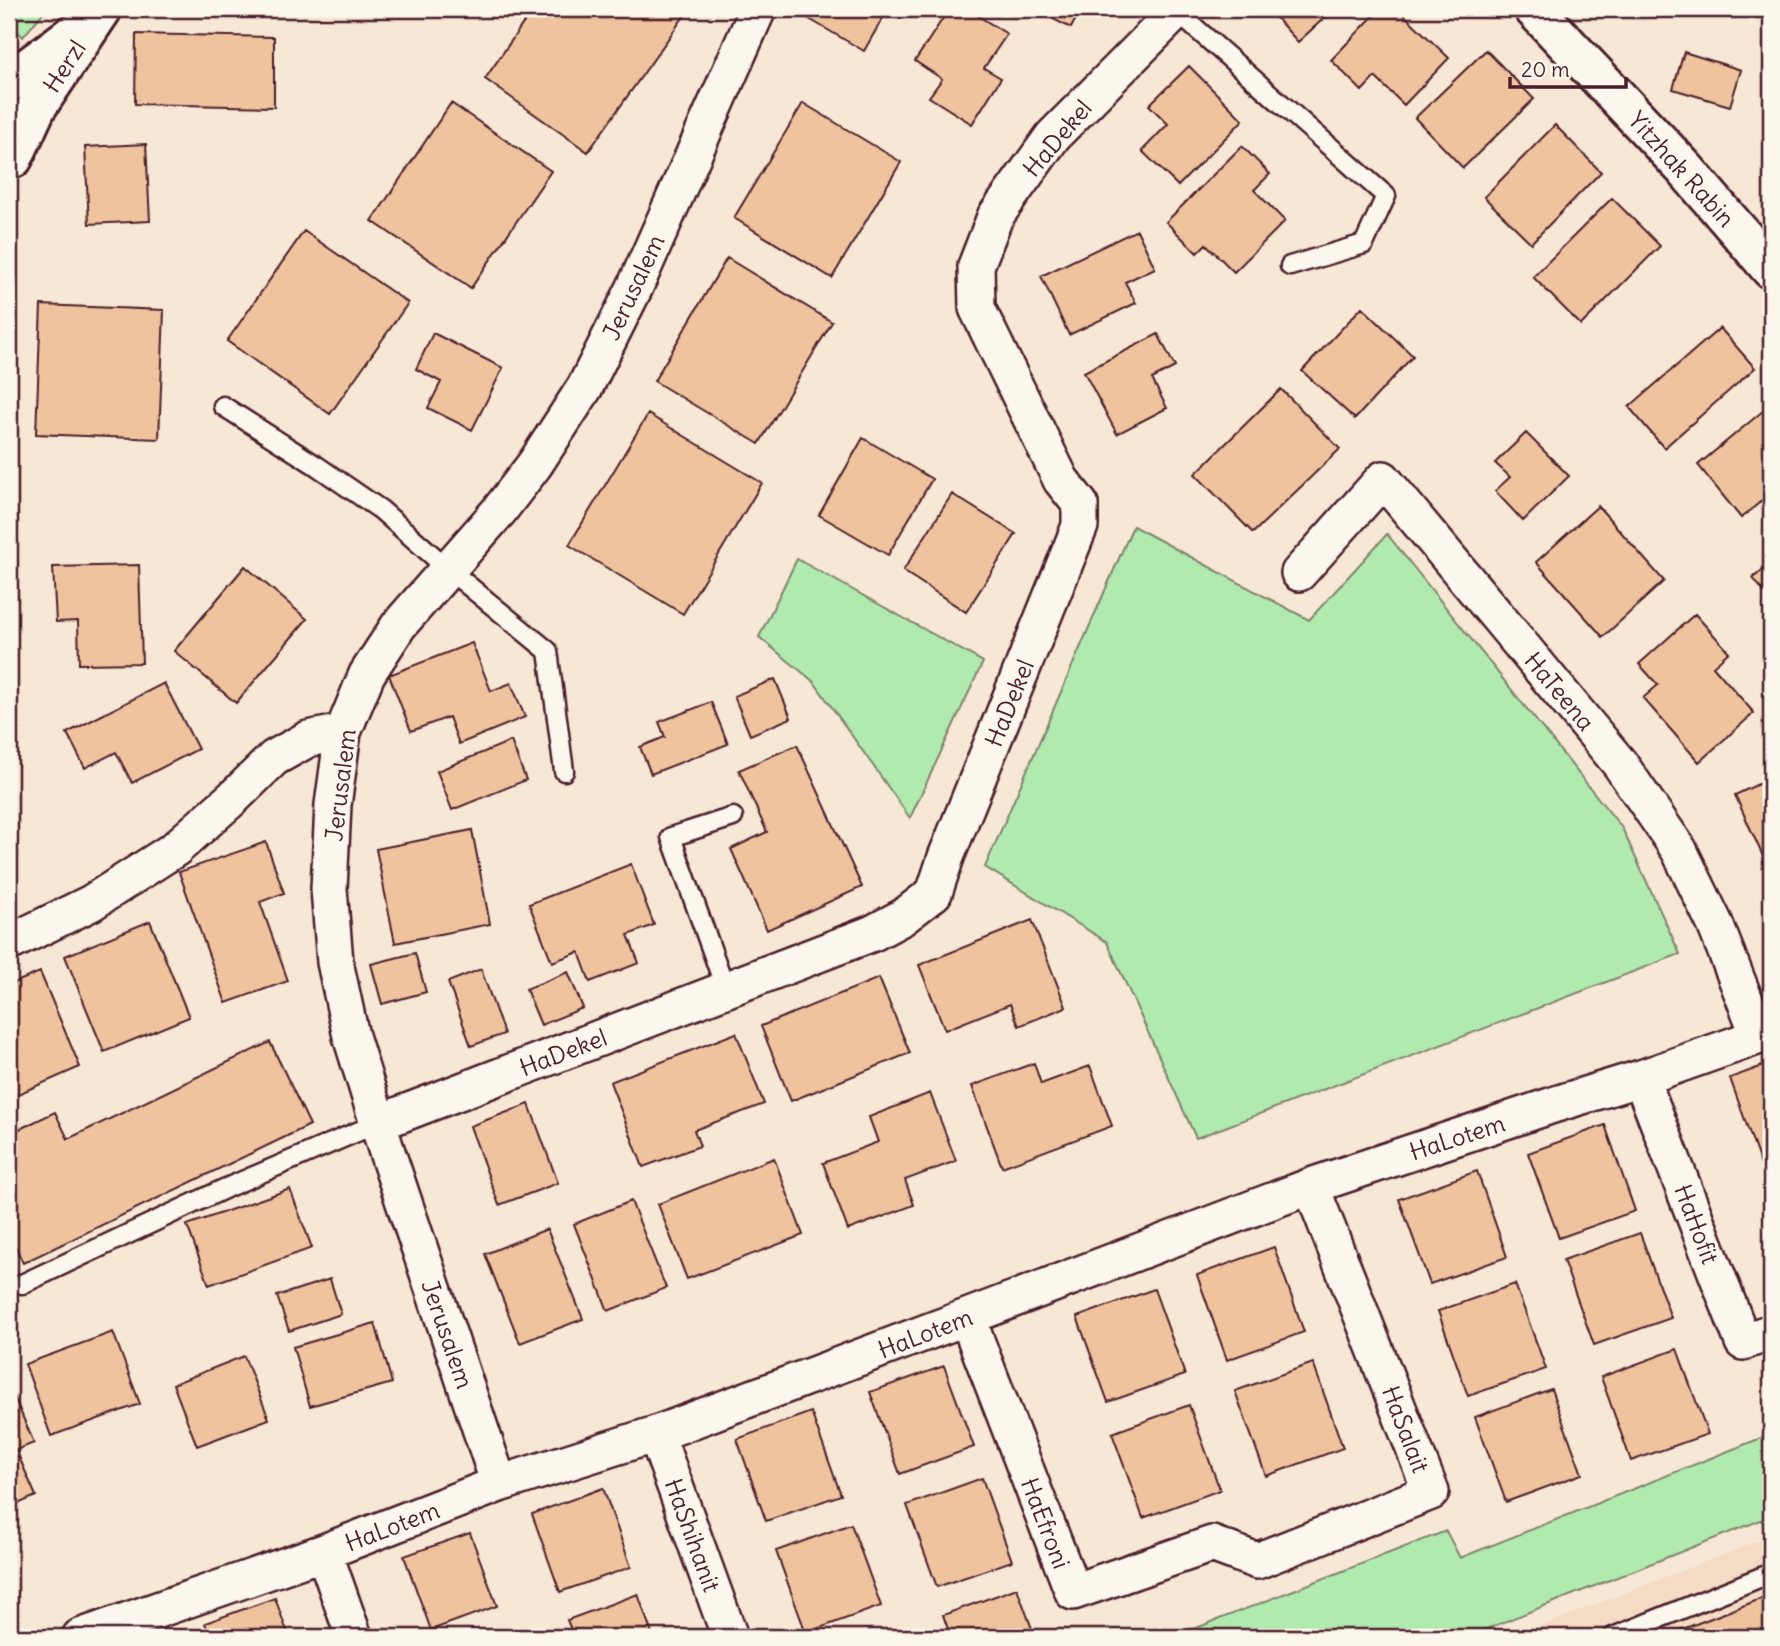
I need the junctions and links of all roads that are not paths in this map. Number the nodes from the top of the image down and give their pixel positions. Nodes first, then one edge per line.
1 (758, 9) edge
2 (1534, 9) edge
3 (1178, 10) edge
4 (100, 11) edge
5 (9, 82) edge
6 (10, 167) edge
7 (1290, 267) dead end
8 (1771, 269) edge
9 (223, 406) dead end
10 (448, 569) junction
11 (1299, 573) dead end
12 (343, 732) junction
13 (564, 771) dead end
14 (733, 817) dead end
15 (9, 943) edge
16 (726, 990) junction
17 (1765, 1034) edge
18 (1641, 1078) junction
19 (378, 1123) junction
20 (1311, 1186) junction
21 (22, 1284) dead end
22 (967, 1317) junction
23 (1771, 1332) edge
24 (656, 1434) junction
25 (499, 1484) junction
26 (1212, 1544) joint
27 (324, 1552) junction
28 (1771, 1573) edge
29 (80, 1637) edge
30 (354, 1637) edge
31 (730, 1637) edge
32 (1613, 1637) edge

1 - 10 street, Jerusalem
2 - 8 street, Yitzhak Rabin
3 - 7 lane
3 - 16 street, HaDekel
4 - 5 street, Herzl
4 - 6 street, Herzl
9 - 10 lane
10 - 12 street, Jerusalem
10 - 13 lane
11 - 17 street, HaTeena
12 - 15 street
12 - 19 street, Jerusalem
14 - 16 lane
16 - 19 street, HaDekel
17 - 18 street, HaLotem
18 - 20 street, HaLotem
18 - 23 street, HaHofit
19 - 21 lane
19 - 25 street, Jerusalem
20 - 22 street, HaLotem
20 - 26 street, HaSalait
22 - 24 street, HaLotem
22 - 26 street, HaEfroni
24 - 25 street, HaLotem
24 - 31 street, HaShihanit
25 - 27 street, HaLotem
27 - 29 street, HaLotem
27 - 30 street
28 - 32 lane

